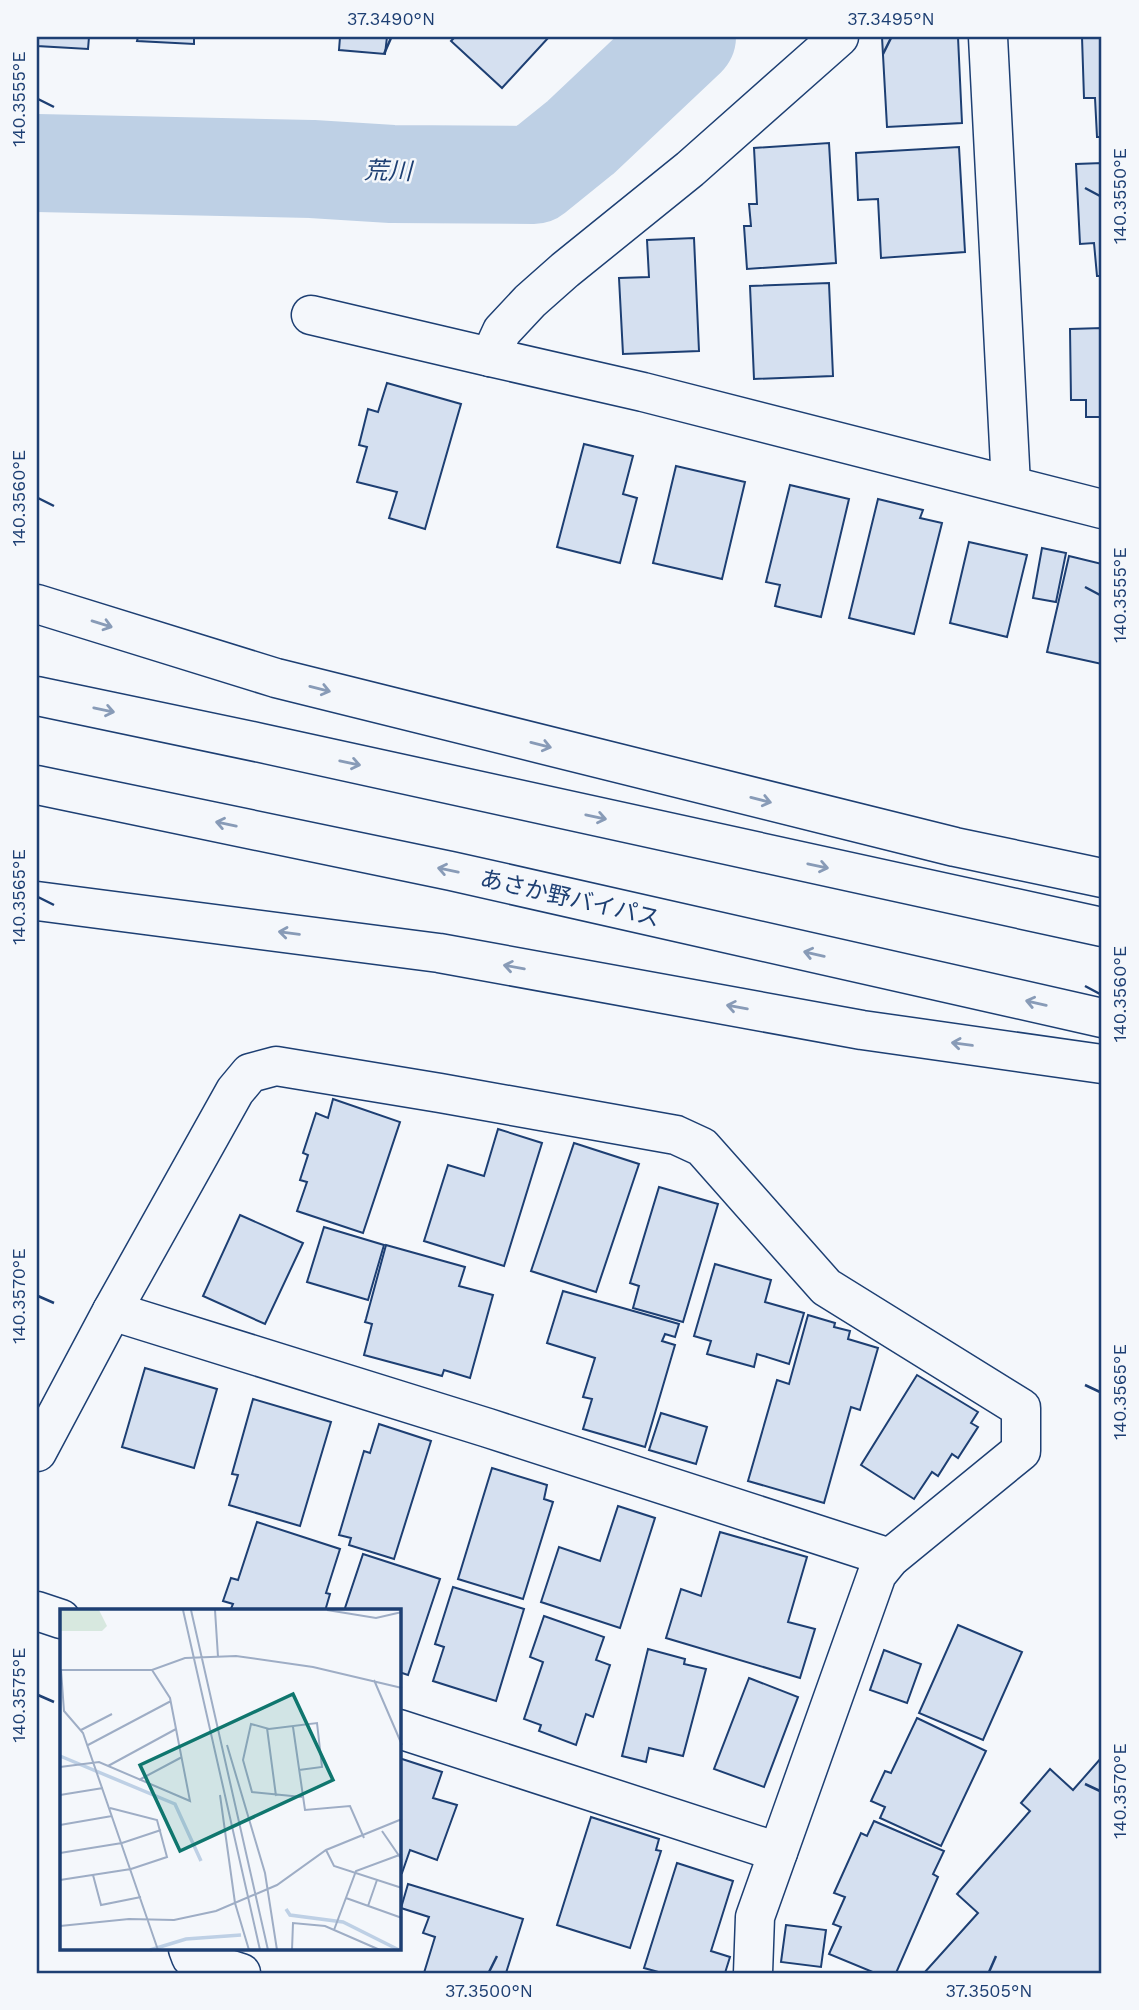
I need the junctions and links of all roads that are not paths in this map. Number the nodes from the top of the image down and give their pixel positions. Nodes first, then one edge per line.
1 (839, 37) edge
2 (988, 37) edge
3 (311, 315) dead end
4 (490, 357) junction
5 (1011, 485) junction
6 (1102, 509) edge
7 (37, 604) edge
8 (37, 696) edge
9 (37, 785) edge
10 (1102, 878) edge
11 (37, 901) edge
12 (1102, 927) edge
13 (1102, 1018) edge
14 (1102, 1064) edge
15 (112, 1311) junction
16 (37, 1452) edge
17 (890, 1558) junction
18 (37, 1611) edge
19 (60, 1619) edge
20 (401, 1730) edge
21 (778, 1852) junction
22 (189, 1951) edge
23 (241, 1973) edge
24 (753, 1973) edge

1 - 4 main road
2 - 5 main road
3 - 4 main road
4 - 5 main road
5 - 6 main road
7 -> 10 main road
8 -> 12 main road
13 -> 9 main road, あさか野バイパス
14 -> 11 main road
15 - 16 main road
15 - 17 main road
15 - 17 main road
17 - 21 main road
18 - 19 main road
20 - 21 main road
21 - 24 main road
22 - 23 main road

